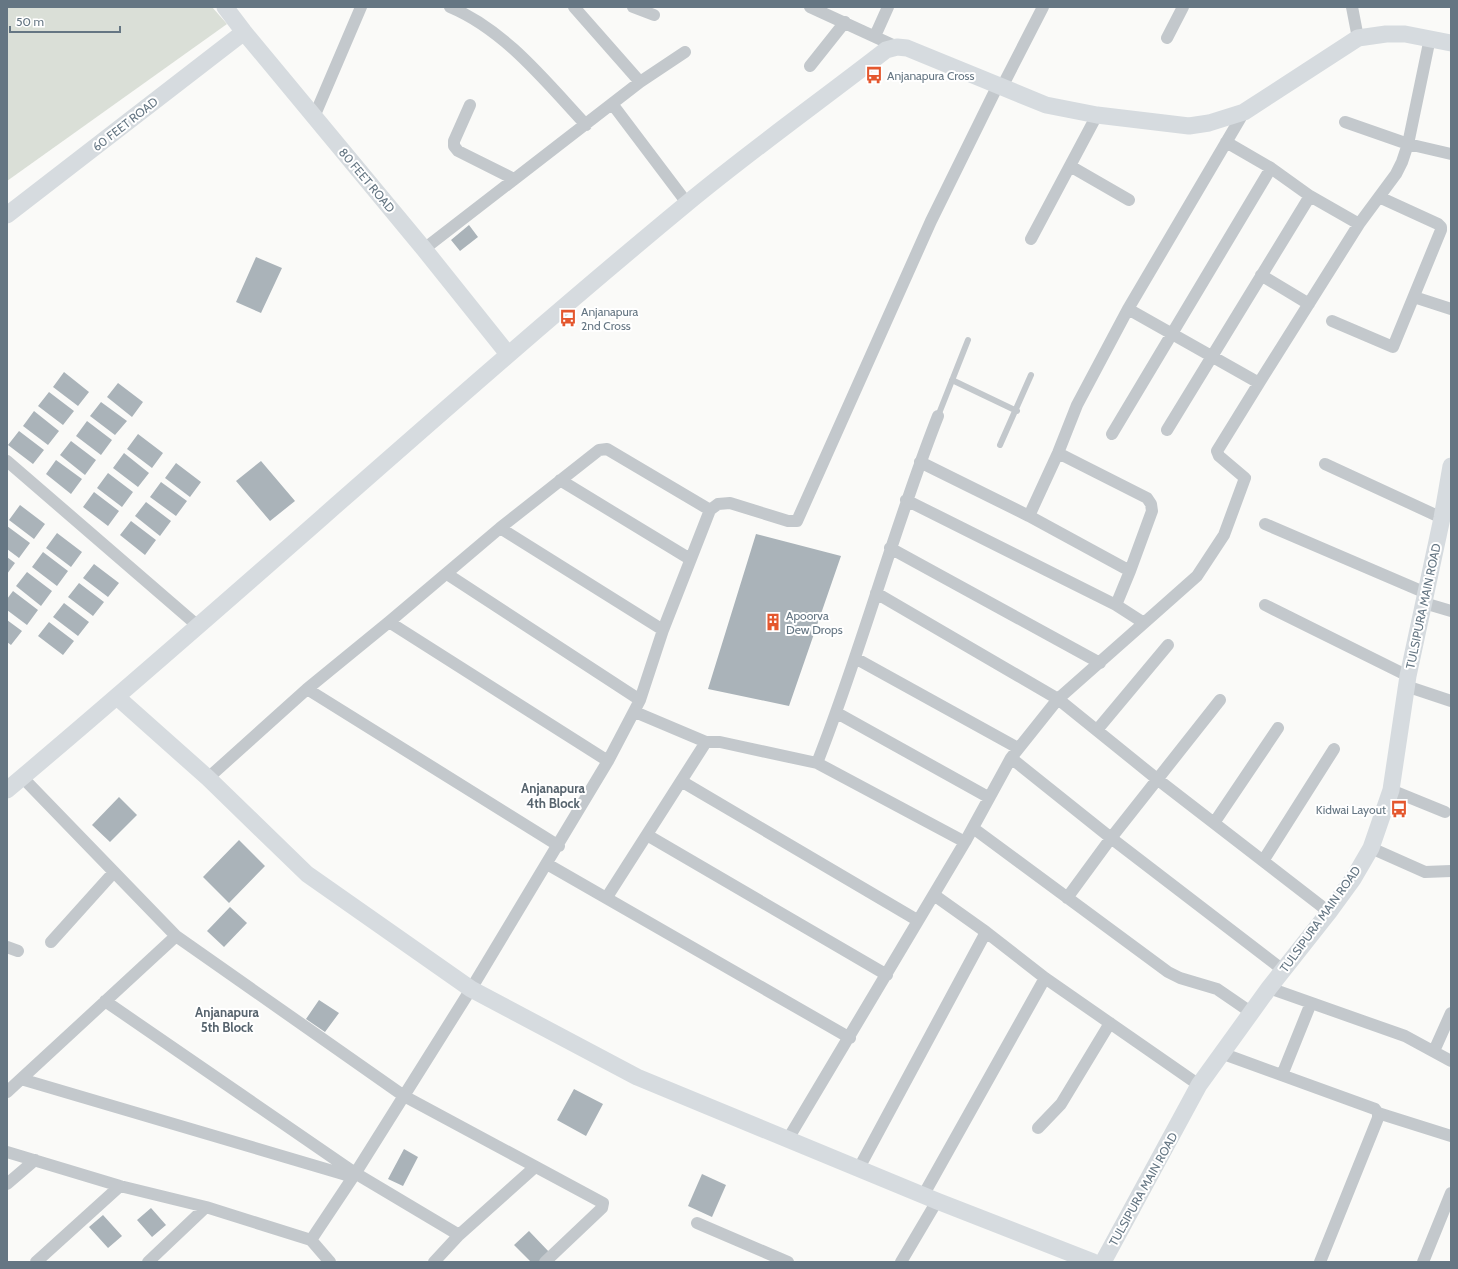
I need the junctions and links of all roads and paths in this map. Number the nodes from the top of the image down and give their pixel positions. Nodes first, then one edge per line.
1 (225, 7) edge
2 (361, 7) edge
3 (450, 7) edge
4 (574, 7) edge
5 (633, 7) edge
6 (810, 7) edge
7 (888, 7) edge
8 (1043, 7) edge
9 (1183, 7) edge
10 (1352, 7) edge
11 (654, 15) dead end
12 (845, 22) junction
13 (244, 32) junction
14 (875, 36) junction
15 (1167, 38) dead end
16 (1358, 38) junction
17 (1430, 38) junction
18 (1451, 43) edge
19 (898, 46) junction
20 (685, 52) dead end
21 (810, 66) dead end
22 (640, 82) junction
23 (1000, 86) junction
24 (470, 105) dead end
25 (613, 105) junction
26 (1244, 112) junction
27 (1097, 115) junction
28 (314, 117) junction
29 (1345, 122) dead end
30 (586, 125) junction
31 (1226, 142) junction
32 (1408, 144) junction
33 (1451, 154) edge
34 (1070, 166) junction
35 (1271, 168) junction
36 (514, 179) junction
37 (1310, 196) junction
38 (1379, 197) junction
39 (1129, 200) dead end
40 (687, 203) junction
41 (7, 215) edge
42 (1359, 224) junction
43 (1031, 239) dead end
44 (424, 249) junction
45 (1261, 275) junction
46 (1414, 297) junction
47 (1309, 304) junction
48 (1128, 309) junction
49 (1451, 309) edge
50 (1332, 320) dead end
51 (1171, 334) junction
52 (968, 340) dead end
53 (508, 354) junction
54 (1211, 356) junction
55 (1031, 375) dead end
56 (952, 380) junction
57 (1259, 383) junction
58 (1017, 411) junction
59 (938, 416) joint
60 (1167, 430) dead end
61 (1112, 434) dead end
62 (1000, 445) dead end
63 (1058, 453) junction
64 (7, 461) edge
65 (920, 462) junction
66 (1325, 464) dead end
67 (1451, 466) edge
68 (560, 480) junction
69 (906, 500) junction
70 (710, 510) junction
71 (1029, 516) junction
72 (1442, 518) junction
73 (1265, 524) dead end
74 (500, 528) junction
75 (890, 548) junction
76 (690, 559) junction
77 (1130, 571) junction
78 (446, 574) junction
79 (876, 593) junction
80 (1425, 598) junction
81 (1265, 605) dead end
82 (1116, 606) junction
83 (1451, 611) edge
84 (389, 622) junction
85 (1144, 623) junction
86 (198, 626) junction
87 (663, 630) junction
88 (1168, 645) dead end
89 (855, 658) junction
90 (1100, 662) junction
91 (1407, 681) junction
92 (307, 689) junction
93 (117, 697) junction
94 (1058, 699) junction
95 (640, 700) junction
96 (1220, 700) dead end
97 (1451, 701) edge
98 (635, 712) junction
99 (837, 713) junction
100 (1278, 728) dead end
101 (1097, 730) junction
102 (706, 742) junction
103 (1334, 749) dead end
104 (1014, 753) junction
105 (608, 761) junction
106 (817, 763) junction
107 (22, 777) junction
108 (208, 778) junction
109 (1157, 779) junction
110 (681, 781) junction
111 (7, 790) edge
112 (1391, 790) junction
113 (988, 797) junction
114 (1445, 812) dead end
115 (1214, 823) junction
116 (973, 828) junction
117 (647, 835) junction
118 (1111, 838) junction
119 (965, 842) junction
120 (559, 846) junction
121 (1371, 848) junction
122 (1263, 861) junction
123 (548, 864) junction
124 (1451, 871) edge
125 (114, 872) junction
126 (934, 895) junction
127 (607, 897) junction
128 (1067, 898) junction
129 (1329, 912) junction
130 (917, 920) junction
131 (986, 932) junction
132 (176, 936) junction
133 (51, 942) dead end
134 (1283, 970) junction
135 (887, 975) junction
136 (1045, 978) junction
137 (1269, 988) junction
138 (471, 990) junction
139 (106, 1001) junction
140 (1311, 1003) junction
141 (1252, 1013) junction
142 (1451, 1013) edge
143 (1110, 1023) junction
144 (850, 1038) junction
145 (1434, 1052) junction
146 (1221, 1053) junction
147 (1451, 1061) edge
148 (1282, 1075) junction
149 (21, 1079) junction
150 (1199, 1085) junction
151 (7, 1092) edge
152 (404, 1096) junction
153 (1378, 1113) junction
154 (1038, 1128) dead end
155 (1451, 1136) edge
156 (788, 1139) junction
157 (7, 1152) edge
158 (35, 1160) junction
159 (535, 1167) junction
160 (859, 1168) junction
161 (354, 1175) junction
162 (7, 1184) edge
163 (120, 1186) junction
164 (1451, 1193) edge
165 (931, 1198) junction
166 (206, 1207) junction
167 (697, 1224) dead end
168 (459, 1235) junction
169 (311, 1240) junction
170 (36, 1262) edge
171 (148, 1262) edge
172 (330, 1262) edge
173 (434, 1262) edge
174 (544, 1262) edge
175 (788, 1262) edge
176 (901, 1262) edge
177 (1093, 1262) edge
178 (1103, 1262) edge
179 (1320, 1262) edge
180 (1423, 1262) edge

1 - 13 street, 80 FEET ROAD
2 - 28 street
3 - 30 street
4 - 22 street
5 - 11 street
6 - 12 street
7 - 14 street
8 - 23 street
9 - 15 street
10 - 16 street
12 - 14 street
12 - 21 street
13 - 28 street, 80 FEET ROAD
13 - 41 street, 60 FEET ROAD
14 - 19 street
16 - 17 street
16 - 26 street
17 - 18 street
17 - 32 street
19 - 23 street
19 - 40 street
20 - 22 street
22 - 25 street
23 - 27 street
23 - 70 street
24 - 36 street
25 - 30 street
25 - 40 street
26 - 27 street
26 - 31 street
27 - 34 street
28 - 44 street, 80 FEET ROAD
29 - 32 street
30 - 36 street
31 - 35 street
31 - 48 street
32 - 33 street
32 - 38 street
34 - 39 street
34 - 43 street
35 - 37 street
35 - 51 street
36 - 44 street
37 - 42 street
37 - 45 street
38 - 42 street
38 - 46 street
40 - 53 street
42 - 47 street
44 - 53 street, 80 FEET ROAD
45 - 47 street
45 - 54 street
46 - 49 street
46 - 50 street
47 - 57 street
48 - 51 street
48 - 63 street
51 - 54 street
51 - 61 street
52 - 56 lane
53 - 86 street
54 - 57 street
54 - 60 street
55 - 58 lane
56 - 58 lane
56 - 59 lane
57 - 85 street
58 - 62 lane
59 - 65 street
63 - 71 street
63 - 77 street
64 - 86 street
65 - 69 street
65 - 71 street
66 - 72 street
67 - 72 street, TULSIPURA MAIN ROAD
68 - 70 street
68 - 74 street
68 - 76 street
69 - 75 street
69 - 82 street
70 - 76 street
71 - 77 street
72 - 80 street, TULSIPURA MAIN ROAD
73 - 80 street
74 - 78 street
74 - 87 street
75 - 79 street
75 - 90 street
76 - 87 street
77 - 82 street
78 - 84 street
78 - 95 street
79 - 89 street
79 - 94 street
80 - 83 street
80 - 91 street, TULSIPURA MAIN ROAD
81 - 91 street
82 - 85 street
84 - 92 street
84 - 105 street
85 - 90 street
86 - 93 street
87 - 95 street
88 - 101 street
89 - 99 street
89 - 104 street
90 - 94 street
91 - 97 street
91 - 112 street, TULSIPURA MAIN ROAD
92 - 108 street
92 - 120 street
93 - 107 street
93 - 108 street
94 - 101 street
94 - 104 street
95 - 98 street
96 - 109 street
98 - 102 street
98 - 105 street
99 - 106 street
99 - 113 street
100 - 115 street
101 - 109 street
102 - 106 street
102 - 110 street
103 - 122 street
104 - 113 street
104 - 118 street
105 - 120 street
106 - 119 street
107 - 111 street
107 - 125 street
108 - 138 street
109 - 115 street
109 - 118 street
110 - 117 street
110 - 130 street
112 - 114 street
112 - 121 street, TULSIPURA MAIN ROAD
113 - 116 street
115 - 122 street
116 - 119 street
116 - 128 street
117 - 127 street
117 - 135 street
118 - 128 street
118 - 134 street
119 - 126 street
120 - 123 street
121 - 124 street
121 - 129 street, TULSIPURA MAIN ROAD
122 - 129 street
123 - 127 street
123 - 138 street
125 - 132 street
125 - 133 street
126 - 130 street
126 - 131 street
127 - 144 street
128 - 141 street
129 - 134 street, TULSIPURA MAIN ROAD
130 - 135 street
131 - 136 street
131 - 160 street
132 - 139 street
132 - 152 street
134 - 137 street, TULSIPURA MAIN ROAD
135 - 144 street
136 - 143 street
136 - 165 street
137 - 140 street
137 - 141 street, TULSIPURA MAIN ROAD
138 - 152 street
138 - 156 street
139 - 149 street
139 - 161 street
140 - 145 street
140 - 148 street
141 - 146 street, TULSIPURA MAIN ROAD
142 - 145 street
143 - 150 street
143 - 154 street
144 - 156 street
145 - 147 street
146 - 148 street
146 - 150 street, TULSIPURA MAIN ROAD
148 - 153 street
149 - 151 street
149 - 161 street
150 - 178 street, TULSIPURA MAIN ROAD
152 - 159 street
152 - 161 street
153 - 155 street
153 - 179 street
156 - 160 street
157 - 158 street
158 - 162 street
158 - 163 street
159 - 168 street
159 - 174 street
160 - 165 street
161 - 168 street
161 - 169 street
163 - 166 street
163 - 170 street
164 - 180 street
165 - 176 street
165 - 177 street
166 - 169 street
166 - 171 street
167 - 175 street
168 - 173 street
169 - 172 street

